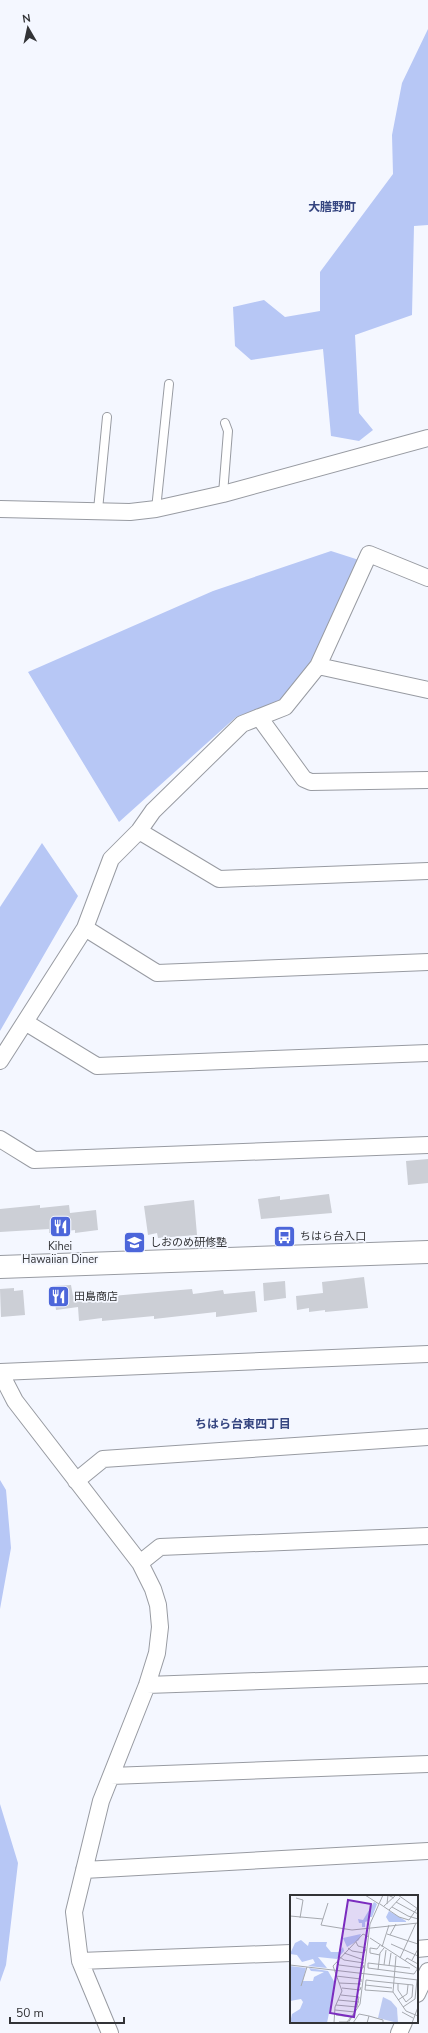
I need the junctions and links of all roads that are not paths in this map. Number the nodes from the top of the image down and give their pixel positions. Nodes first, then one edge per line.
1 (169, 384) dead end
2 (107, 417) dead end
3 (225, 423) dead end
4 (428, 438) edge
5 (224, 494) junction
6 (0, 509) edge
7 (156, 509) junction
8 (98, 510) junction
9 (428, 578) edge
10 (318, 666) junction
11 (428, 690) edge
12 (259, 717) junction
13 (428, 780) edge
14 (139, 830) junction
15 (428, 871) edge
16 (85, 928) junction
17 (428, 962) edge
18 (25, 1022) junction
19 (428, 1053) edge
20 (0, 1061) edge
21 (0, 1139) edge
22 (428, 1144) edge
23 (428, 1252) edge
24 (0, 1267) edge
25 (428, 1354) edge
26 (428, 1437) edge
27 (76, 1480) junction
28 (428, 1536) edge
29 (140, 1563) junction
30 (428, 1675) edge
31 (147, 1685) junction
32 (428, 1764) edge
33 (111, 1776) junction
34 (428, 1852) edge
35 (84, 1870) junction
36 (428, 1948) edge
37 (418, 1949) edge
38 (290, 1953) edge
39 (80, 1961) junction
40 (428, 1971) edge
41 (418, 1992) edge
42 (404, 2023) edge
43 (110, 2033) edge
44 (399, 2033) edge

1 - 7 lane
2 - 8 lane
3 - 5 lane
4 - 5 street
5 - 7 street
6 - 8 street
7 - 8 street
9 - 10 street
10 - 11 street
10 - 12 street
12 - 13 street
12 - 14 street
14 - 15 street
14 - 16 street
16 - 17 street
16 - 18 street
18 - 19 street
18 - 20 street
21 - 22 street
23 - 24 street
25 - 27 street
26 - 27 street
27 - 29 street
28 - 29 street
29 - 31 street
30 - 31 street
31 - 33 street
32 - 33 street
33 - 35 street
34 - 35 street
35 - 39 street
36 - 37 street
38 - 39 street
39 - 43 street
40 - 41 street
42 - 44 street

